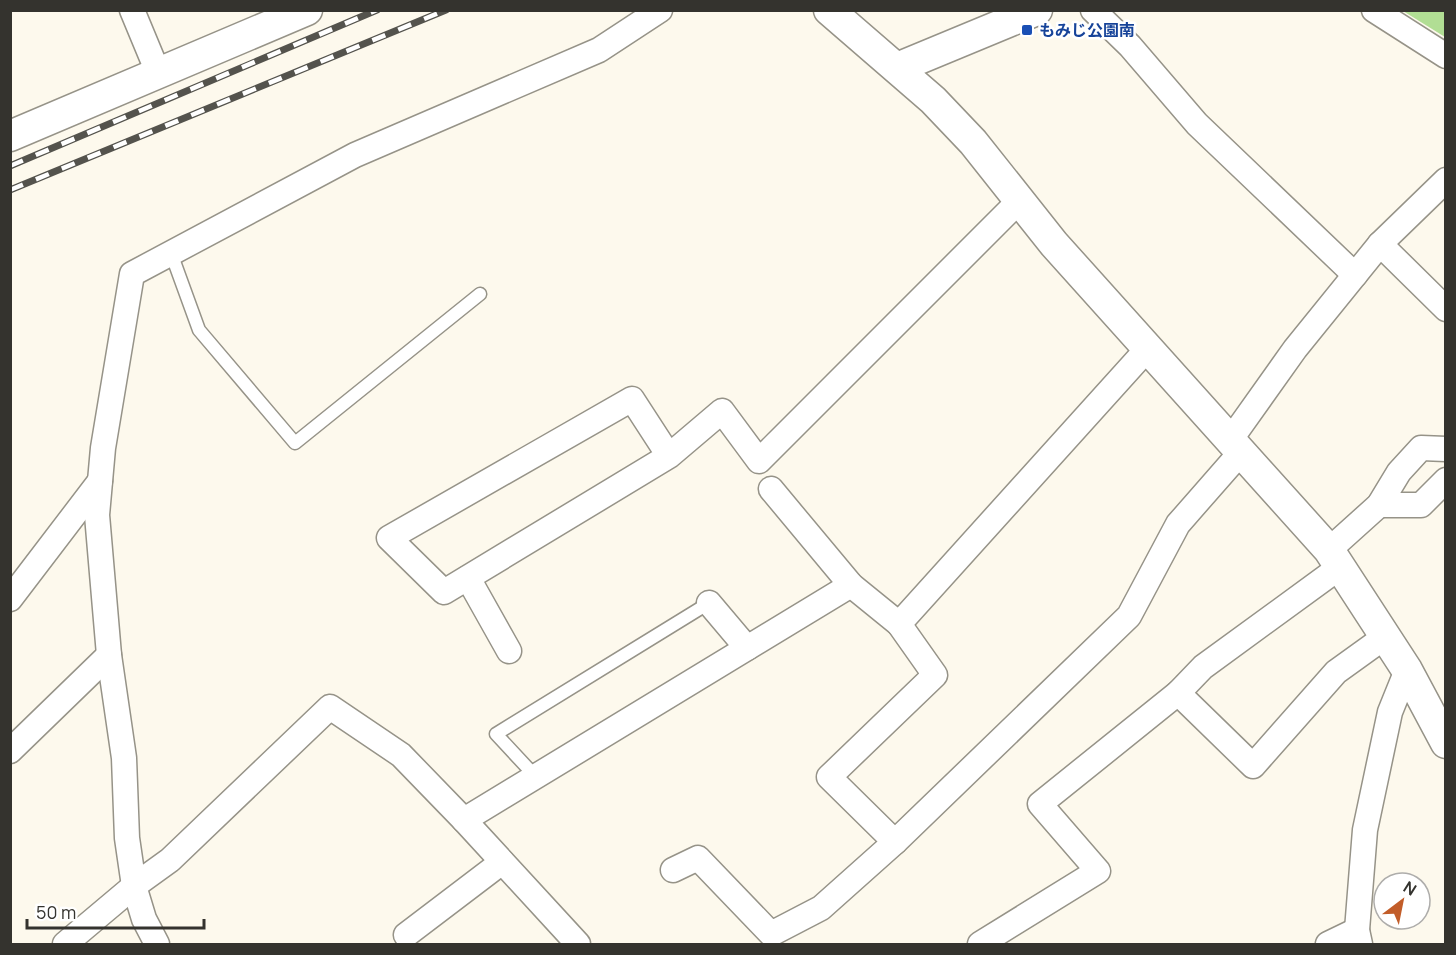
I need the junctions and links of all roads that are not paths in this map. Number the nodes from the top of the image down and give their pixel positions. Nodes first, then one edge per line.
1 (132, 10) edge
2 (307, 10) edge
3 (660, 10) edge
4 (829, 10) edge
5 (1037, 10) edge
6 (1093, 10) edge
7 (1374, 10) edge
8 (1446, 56) edge
9 (897, 68) junction
10 (159, 75) junction
11 (10, 136) edge
12 (1446, 180) edge
13 (1020, 200) junction
14 (1380, 244) junction
15 (171, 253) junction
16 (1355, 275) junction
17 (480, 294) dead end
18 (1446, 309) edge
19 (1149, 347) junction
20 (1237, 445) junction
21 (1446, 449) edge
22 (669, 456) junction
23 (1446, 480) edge
24 (100, 481) junction
25 (771, 489) dead end
26 (1379, 505) junction
27 (1334, 558) junction
28 (468, 578) junction
29 (851, 585) junction
30 (10, 599) edge
31 (709, 603) joint
32 (899, 624) junction
33 (1386, 636) junction
34 (747, 648) junction
35 (508, 651) dead end
36 (109, 655) junction
37 (1407, 670) junction
38 (1178, 693) junction
39 (1445, 740) edge
40 (10, 751) edge
41 (536, 777) junction
42 (464, 820) junction
43 (895, 842) junction
44 (502, 862) junction
45 (673, 870) dead end
46 (134, 886) junction
47 (406, 935) dead end
48 (1358, 937) edge
49 (65, 945) edge
50 (157, 945) edge
51 (578, 945) edge
52 (980, 945) edge
53 (1328, 945) edge

1 - 10 street
2 - 10 street
3 - 15 street
4 - 9 street
5 - 9 street
6 - 16 street
7 - 8 street
9 - 13 street
10 - 11 street
12 - 14 street
13 - 19 street
13 - 22 street
14 - 16 street
14 - 18 street
15 - 17 lane
15 - 24 street
16 - 20 street
19 - 20 street
19 - 32 street
20 - 27 street
20 - 43 street
21 - 26 street
22 - 28 street
22 - 28 street
23 - 26 street
24 - 30 street
24 - 36 street
25 - 29 street
26 - 27 street
27 - 33 street
27 - 38 street
28 - 35 street
29 - 32 street
29 - 34 street
31 - 34 street
31 - 41 lane
32 - 43 street
33 - 37 street
33 - 38 street
34 - 41 street
36 - 40 street
36 - 46 street
37 - 39 street
37 - 48 street
38 - 52 street
41 - 42 street
42 - 44 street
42 - 46 street
43 - 45 street
44 - 47 street
44 - 51 street
46 - 49 street
46 - 50 street
48 - 53 street

